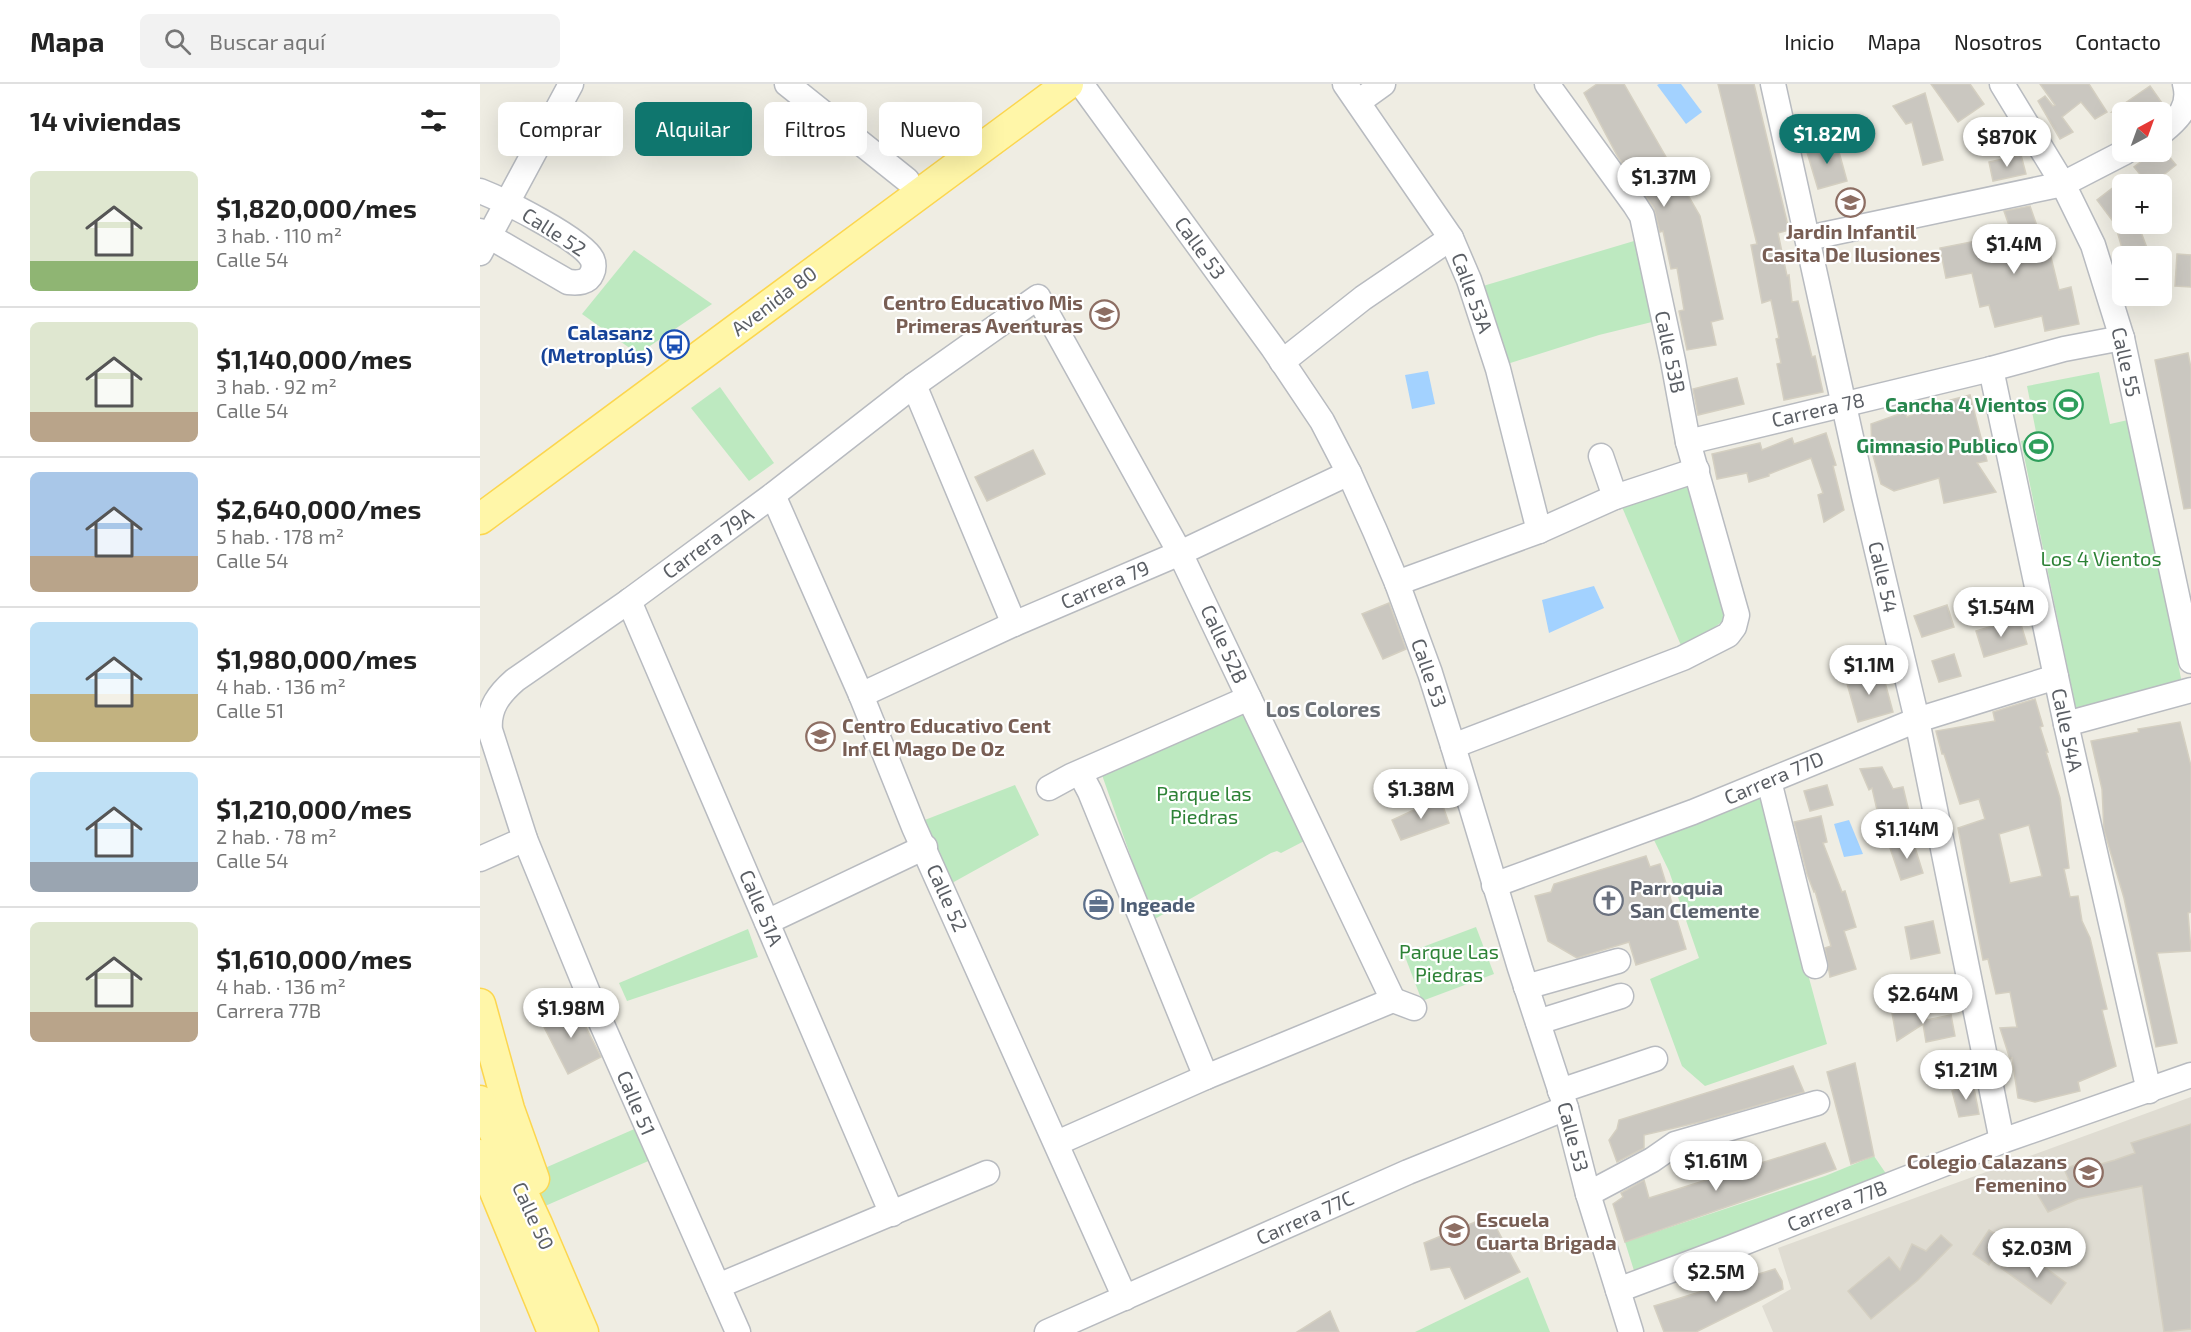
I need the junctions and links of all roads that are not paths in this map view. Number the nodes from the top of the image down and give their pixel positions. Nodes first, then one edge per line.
1 (571, 84) edge
2 (787, 84) edge
3 (1037, 84) edge
4 (1068, 84) edge
5 (1081, 84) edge
6 (1383, 84) edge
7 (1547, 84) edge
8 (1773, 84) edge
9 (2002, 84) edge
10 (2186, 90) edge
11 (1351, 93) edge
12 (2172, 123) edge
13 (2112, 159) edge
14 (907, 180) junction
15 (2063, 184) junction
16 (480, 191) edge
17 (507, 202) junction
18 (1451, 238) junction
19 (1808, 238) junction
20 (483, 240) edge
21 (1038, 297) joint
22 (2122, 338) junction
23 (1282, 362) junction
24 (1991, 369) junction
25 (914, 385) junction
26 (1844, 405) junction
27 (1688, 442) junction
28 (1601, 456) dead end
29 (1697, 470) junction
30 (1349, 473) junction
31 (480, 494) edge
32 (773, 495) junction
33 (1615, 497) junction
34 (480, 519) edge
35 (1539, 531) junction
36 (1180, 553) junction
37 (1397, 583) junction
38 (629, 601) junction
39 (1014, 624) junction
40 (2191, 661) edge
41 (2056, 677) junction
42 (2191, 690) edge
43 (861, 695) junction
44 (1249, 698) junction
45 (1917, 720) junction
46 (2066, 724) junction
47 (1453, 746) junction
48 (1080, 772) junction
49 (1769, 781) junction
50 (1049, 788) dead end
51 (525, 839) junction
52 (925, 847) junction
53 (480, 859) edge
54 (1494, 885) junction
55 (766, 922) junction
56 (1618, 961) dead end
57 (1815, 966) dead end
58 (1526, 987) junction
59 (1621, 996) dead end
60 (480, 1004) edge
61 (1538, 1022) junction
62 (1654, 1059) dead end
63 (2191, 1075) edge
64 (1206, 1077) junction
65 (2149, 1090) junction
66 (1563, 1100) junction
67 (480, 1101) edge
68 (1817, 1103) dead end
69 (2002, 1141) junction
70 (1057, 1143) junction
71 (490, 1150) edge
72 (987, 1173) dead end
73 (1588, 1194) junction
74 (480, 1201) edge
75 (892, 1214) junction
76 (537, 1224) junction
77 (518, 1249) junction
78 (718, 1286) junction
79 (1618, 1290) junction
80 (1125, 1298) junction
81 (553, 1332) edge
82 (583, 1332) edge
83 (738, 1332) edge
84 (1047, 1332) edge
85 (1631, 1332) edge

1 - 17 street
2 - 14 street
3 - 14 main road, Avenida 80
4 - 34 main road, Avenida 80
5 - 23 street, Calle 53
6 - 11 street
7 - 27 street, Calle 53B
8 - 19 street, Calle 54
9 - 15 street, Calle 55
10 - 12 street
11 - 18 street, Calle 53A
13 - 15 street
14 - 31 main road, Avenida 80
15 - 19 street
15 - 22 street, Calle 55
16 - 17 street, Calle 52
17 - 20 street
17 - 20 street, Calle 52
18 - 23 street
18 - 35 street, Calle 53A
19 - 26 street, Calle 54
21 - 25 street, Carrera 79A
21 - 36 street, Calle 52B
22 - 24 street, Carrera 78
22 - 40 street, Calle 55
23 - 30 street, Calle 53
24 - 26 street, Carrera 78
24 - 41 street, Calle 54A
25 - 32 street, Carrera 79A
25 - 39 street
26 - 27 street, Carrera 78
26 - 45 street, Calle 54
27 - 29 street, Calle 53B
28 - 33 street
29 - 33 street
29 - 47 street, Calle 53B
30 - 36 street, Carrera 79
30 - 37 street, Calle 53
32 - 38 street, Carrera 79A
32 - 43 street, Calle 52
33 - 35 street
35 - 37 street
36 - 39 street, Carrera 79
36 - 44 street, Calle 52B
37 - 47 street, Calle 53
38 - 51 street, Carrera 79A
38 - 55 street, Calle 51A
39 - 43 street, Carrera 79
41 - 45 street, Carrera 77D
41 - 46 street, Calle 54A
42 - 46 street
43 - 52 street, Calle 52
44 - 48 street
44 - 64 street, Calle 52B
45 - 49 street, Carrera 77D
45 - 69 street, Calle 54
46 - 65 street, Calle 54A
47 - 54 street, Calle 53
48 - 50 street
48 - 64 street
49 - 54 street, Carrera 77D
49 - 57 street
51 - 53 street
51 - 78 street, Calle 51
52 - 55 street
52 - 70 street, Calle 52
54 - 58 street, Calle 53
55 - 75 street, Calle 51A
56 - 58 street
58 - 61 street, Calle 53
59 - 61 street
60 - 76 main road
61 - 66 street, Calle 53
62 - 66 street, Carrera 77C
63 - 65 street, Carrera 77B
64 - 70 street
65 - 69 street, Carrera 77B
66 - 73 street, Calle 53
66 - 80 street, Carrera 77C
67 - 71 main road, Calle 50
68 - 73 street
69 - 79 street, Carrera 77B
70 - 80 street, Calle 52
71 - 76 main road, Calle 50
71 - 77 main road, Calle 50
72 - 75 street
73 - 79 street, Calle 53
74 - 77 main road
75 - 78 street
76 - 82 main road, Calle 50
77 - 81 main road, Calle 50
78 - 83 street, Calle 51
79 - 85 street, Calle 53
80 - 84 street, Carrera 77C

